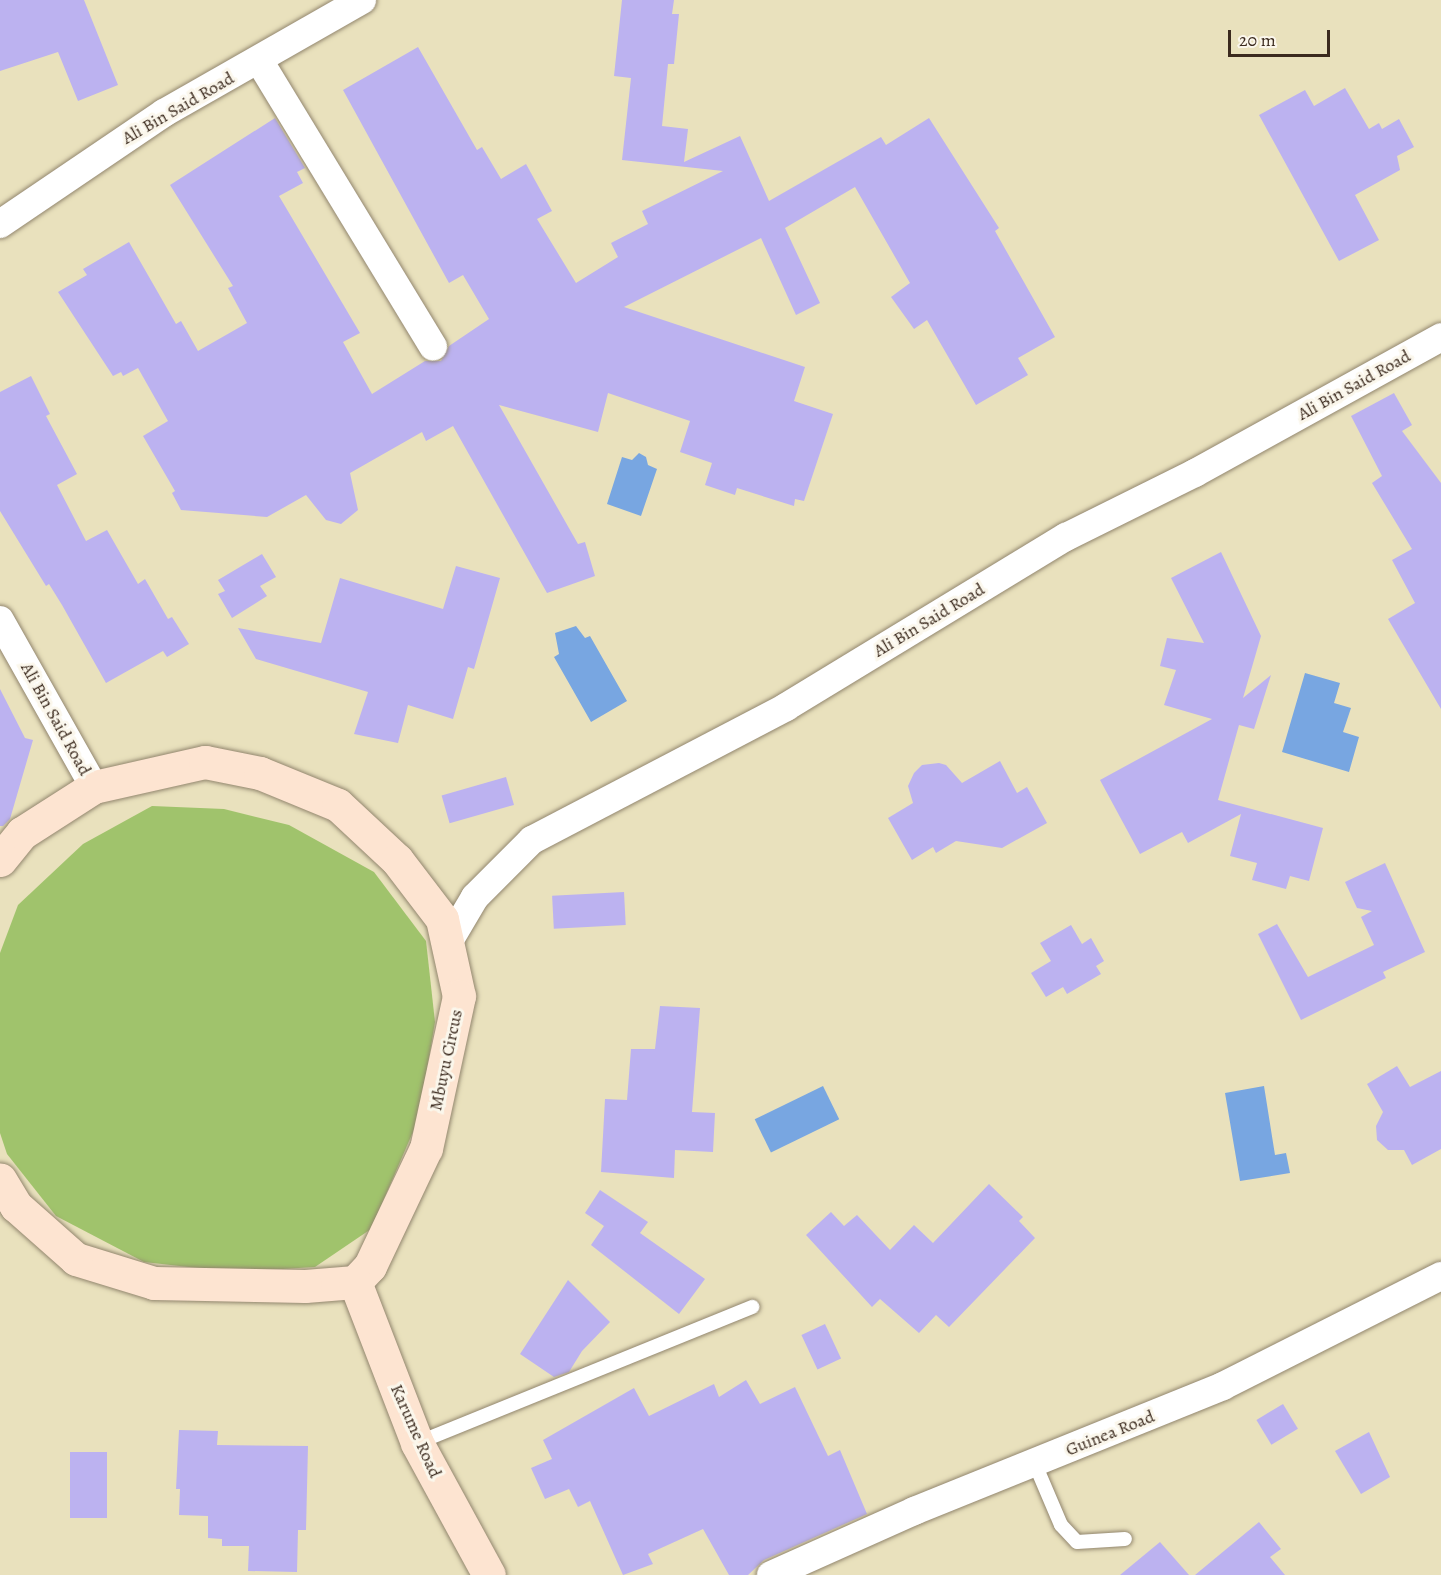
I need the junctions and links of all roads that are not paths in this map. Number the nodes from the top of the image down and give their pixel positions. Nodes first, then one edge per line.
1 (362, 0) edge
2 (260, 62) junction
3 (0, 224) edge
4 (1441, 336) edge
5 (433, 347) dead end
6 (0, 620) edge
7 (94, 787) junction
8 (0, 860) edge
9 (449, 941) junction
10 (0, 1179) edge
11 (1441, 1276) edge
12 (355, 1282) junction
13 (752, 1307) dead end
14 (417, 1443) junction
15 (1035, 1464) junction
16 (1125, 1539) dead end
17 (489, 1575) edge
18 (771, 1575) edge

1 - 2 street, Ali Bin Said Road
2 - 3 street, Ali Bin Said Road
2 - 5 street
4 - 9 street, Ali Bin Said Road
6 - 7 street, Ali Bin Said Road
7 - 8 street, Mbuyu Circus
7 - 9 street, Mbuyu Circus
9 - 12 street, Mbuyu Circus
10 - 12 street
11 - 15 street, Guinea Road
12 - 14 street, Karume Road
13 - 14 lane
14 - 17 street, Karume Road
15 - 16 lane
15 - 18 street, Guinea Road

